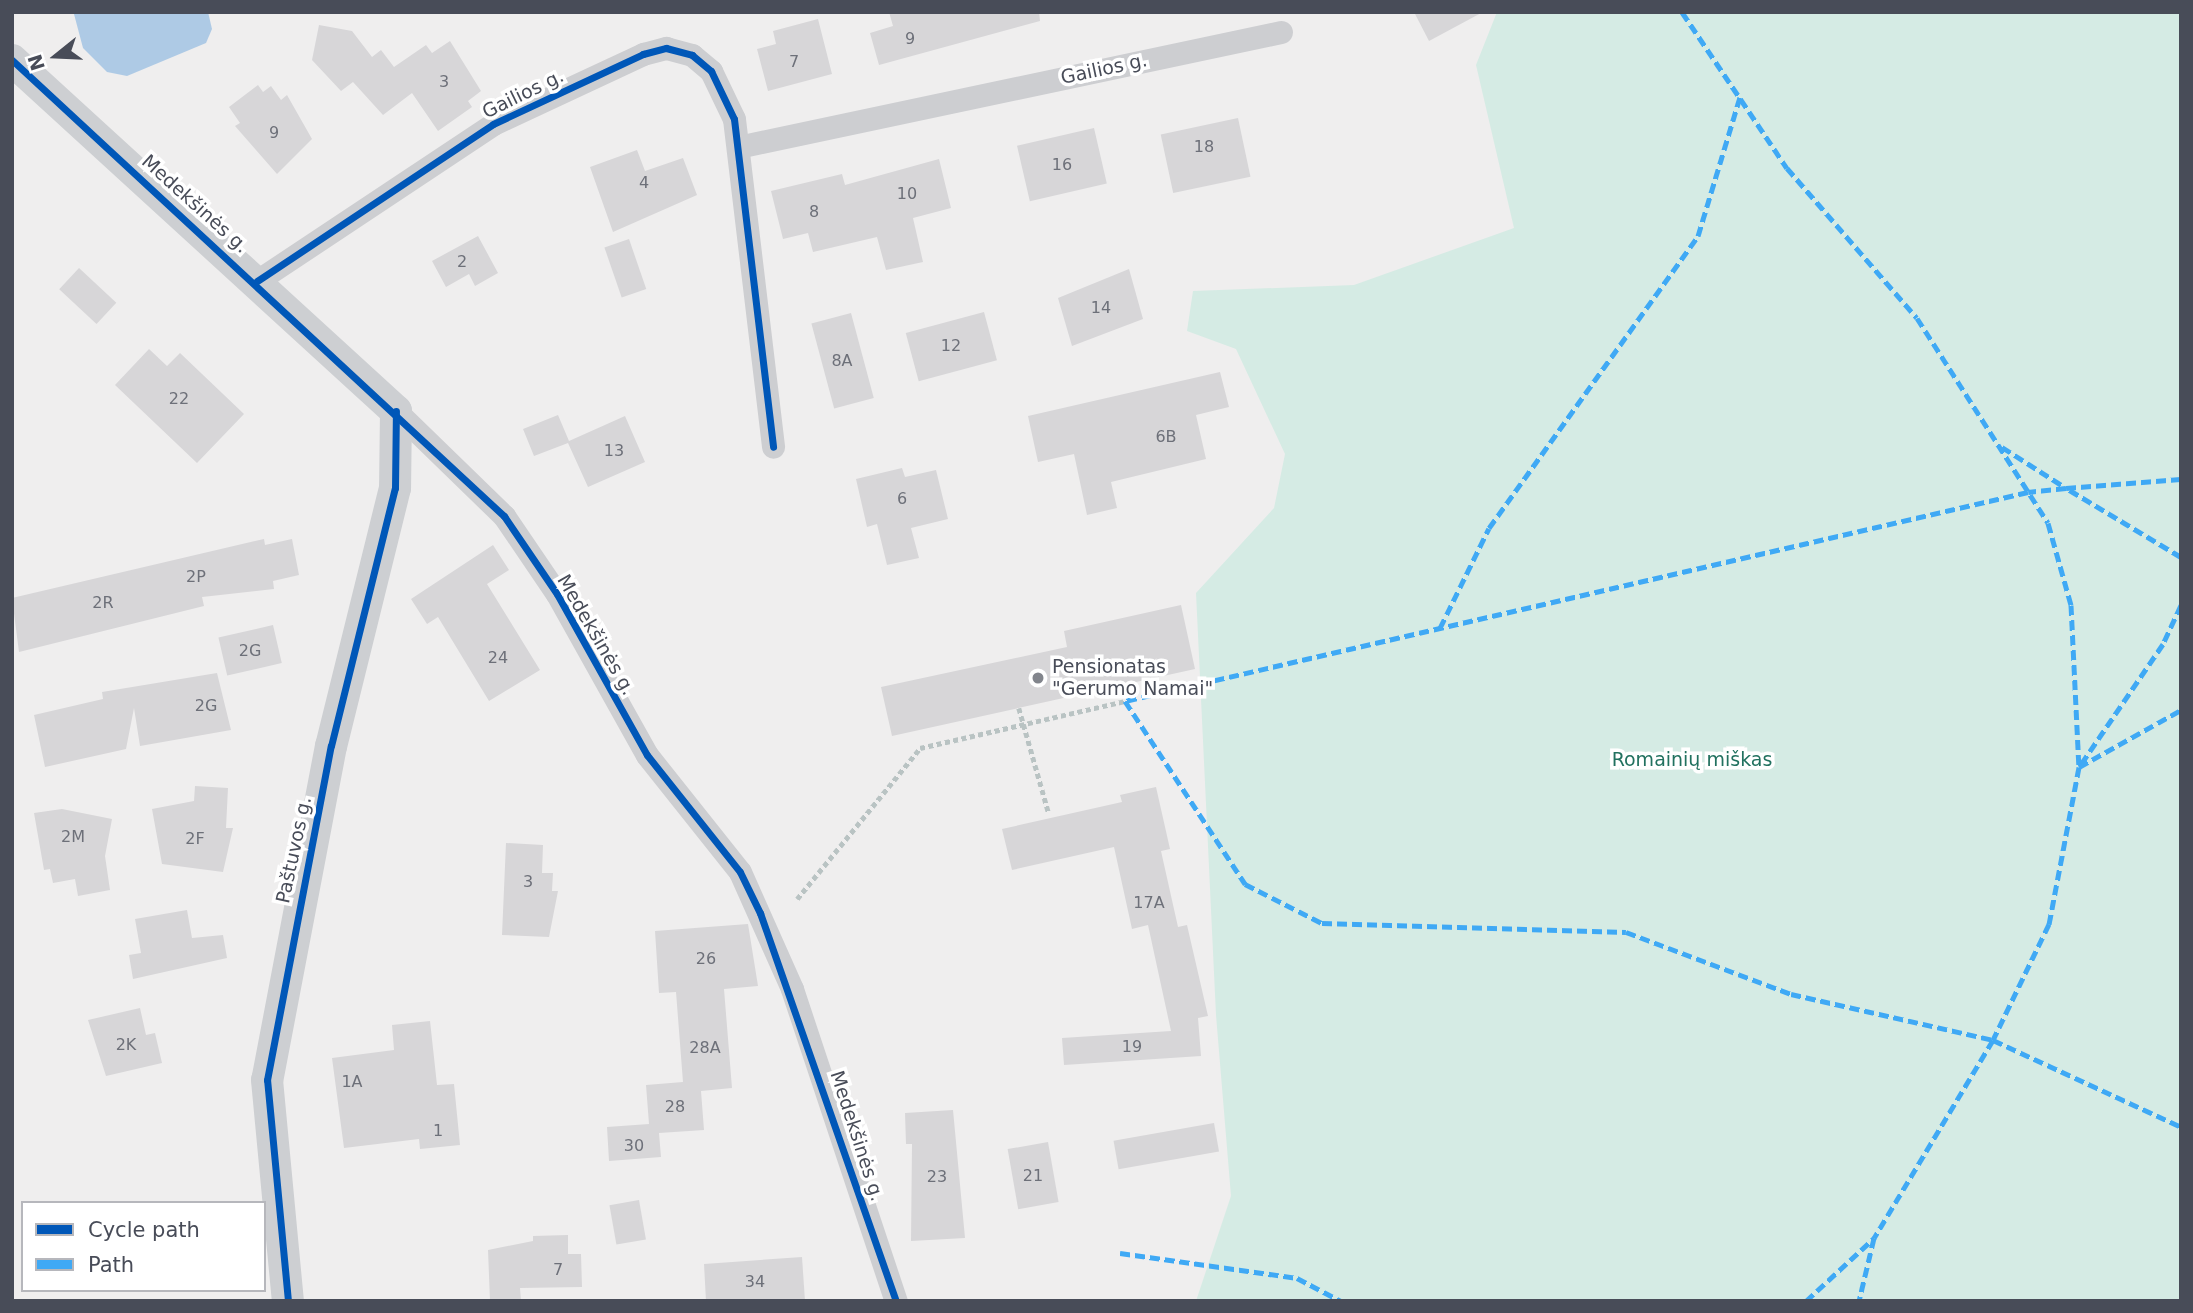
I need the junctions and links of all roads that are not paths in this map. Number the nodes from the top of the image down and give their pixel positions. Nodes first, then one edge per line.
1 (1281, 32) dead end
2 (12, 60) edge
3 (738, 147) junction
4 (257, 281) junction
5 (396, 411) junction
6 (773, 447) dead end
7 (288, 1301) edge
8 (896, 1301) edge

1 - 3 street, Gailios g.
2 - 4 street, Medekšinės g.
3 - 4 street, Gailios g.
3 - 6 street
4 - 5 street, Medekšinės g.
5 - 7 street, Paštuvos g.
5 - 8 street, Medekšinės g.

